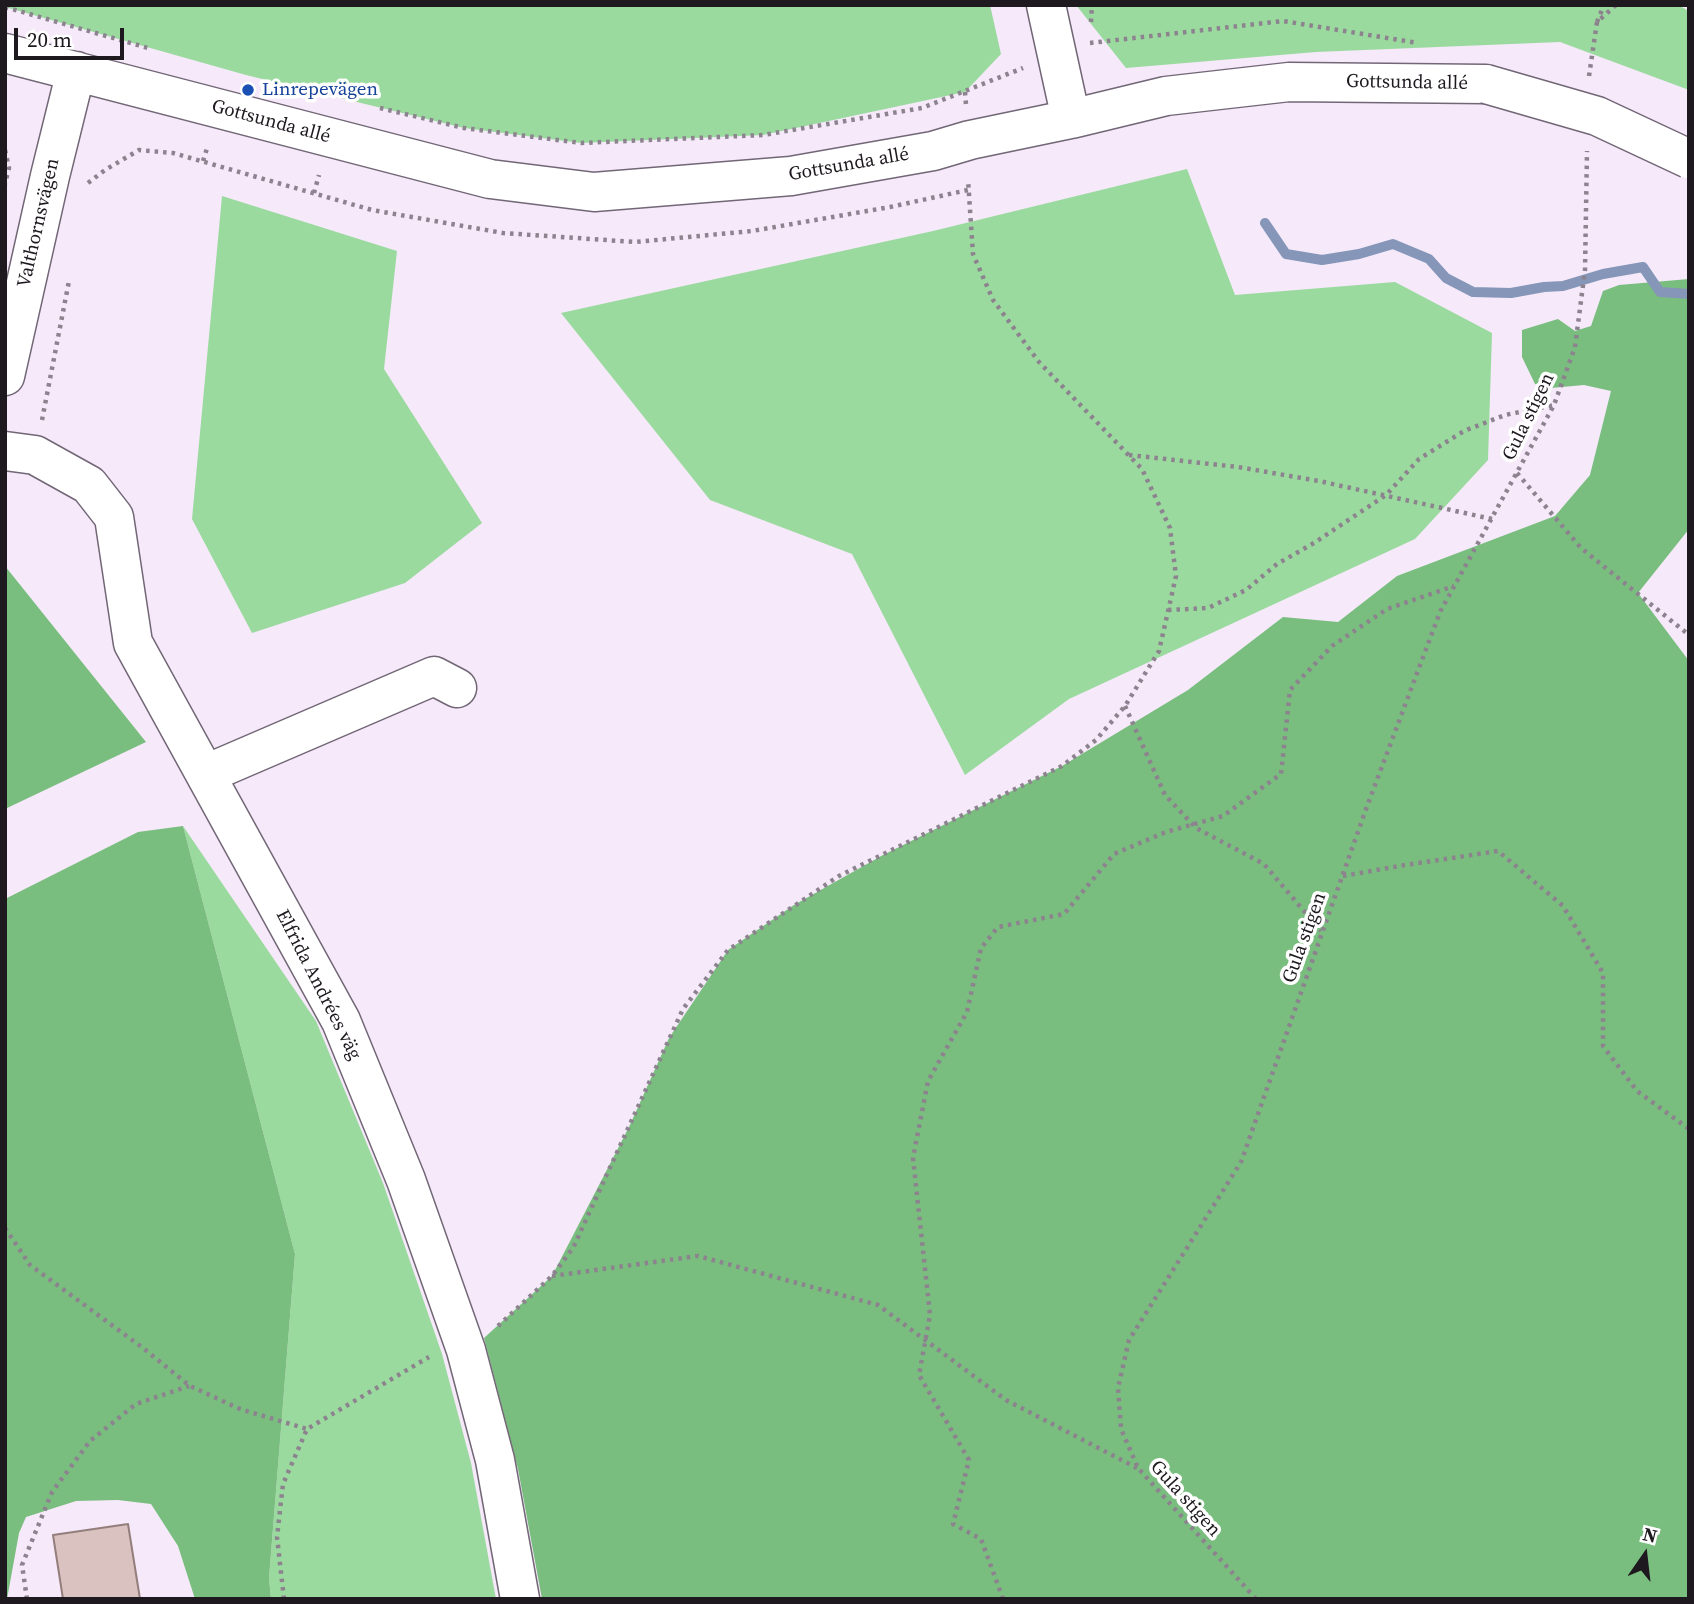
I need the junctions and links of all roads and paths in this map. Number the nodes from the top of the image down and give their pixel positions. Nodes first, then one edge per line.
1 (1046, 5) edge
2 (1604, 5) edge
3 (5, 7) edge
4 (1597, 22) dead end
5 (1431, 45) dead end
6 (152, 49) dead end
7 (5, 53) edge
8 (1057, 54) junction
9 (76, 71) junction
10 (374, 106) dead end
11 (1071, 119) junction
12 (970, 140) junction
13 (209, 141) dead end
14 (5, 150) edge
15 (1689, 159) edge
16 (203, 161) junction
17 (320, 170) dead end
18 (5, 184) edge
19 (87, 184) dead end
20 (968, 190) junction
21 (314, 193) junction
22 (1585, 247) dead end
23 (69, 279) dead end
24 (5, 376) edge
25 (1554, 405) junction
26 (20, 453) edge
27 (1128, 455) junction
28 (1517, 472) junction
29 (1386, 495) junction
30 (1492, 519) junction
31 (1455, 585) junction
32 (1168, 610) junction
33 (1689, 635) edge
34 (457, 688) dead end
35 (1125, 706) junction
36 (206, 774) junction
37 (1193, 824) junction
38 (1342, 877) junction
39 (1321, 932) junction
40 (1689, 1129) edge
41 (5, 1228) edge
42 (552, 1276) junction
43 (494, 1329) dead end
44 (926, 1340) junction
45 (429, 1356) dead end
46 (190, 1386) junction
47 (307, 1429) junction
48 (1138, 1468) junction
49 (27, 1599) edge
50 (284, 1599) edge
51 (520, 1599) edge
52 (1003, 1599) edge
53 (1256, 1599) edge

1 - 8 street
2 - 4 path
3 - 6 path
5 - 8 path
7 - 9 street, Gottsunda allé
8 - 10 path
8 - 11 street
9 - 12 street, Gottsunda allé
9 - 24 street, Valthornsvägen
11 - 12 street, Gottsunda allé
11 - 15 street, Gottsunda allé, bridge
12 - 20 path
13 - 16 path
14 - 18 path
16 - 19 path
16 - 21 path
17 - 21 path
20 - 21 path
20 - 27 path
22 - 25 path, Gula stigen
23 - 26 path
25 - 28 path, Gula stigen
25 - 29 path
26 - 36 street, Elfrida Andrées väg
27 - 29 path
27 - 32 path
28 - 30 path, Gula stigen
28 - 33 path
29 - 30 path
29 - 32 path
30 - 31 path, Gula stigen
31 - 37 path
31 - 38 path, Gula stigen
32 - 35 path
34 - 36 street
35 - 37 path
35 - 42 path
36 - 51 street, Elfrida Andrées väg
37 - 39 path
37 - 44 path
38 - 39 path, Gula stigen
38 - 40 path
39 - 48 path, Gula stigen
41 - 46 path
42 - 43 path
42 - 44 path
44 - 48 path
44 - 52 path
45 - 47 path
46 - 47 path
46 - 49 path
47 - 50 path
48 - 53 path, Gula stigen

